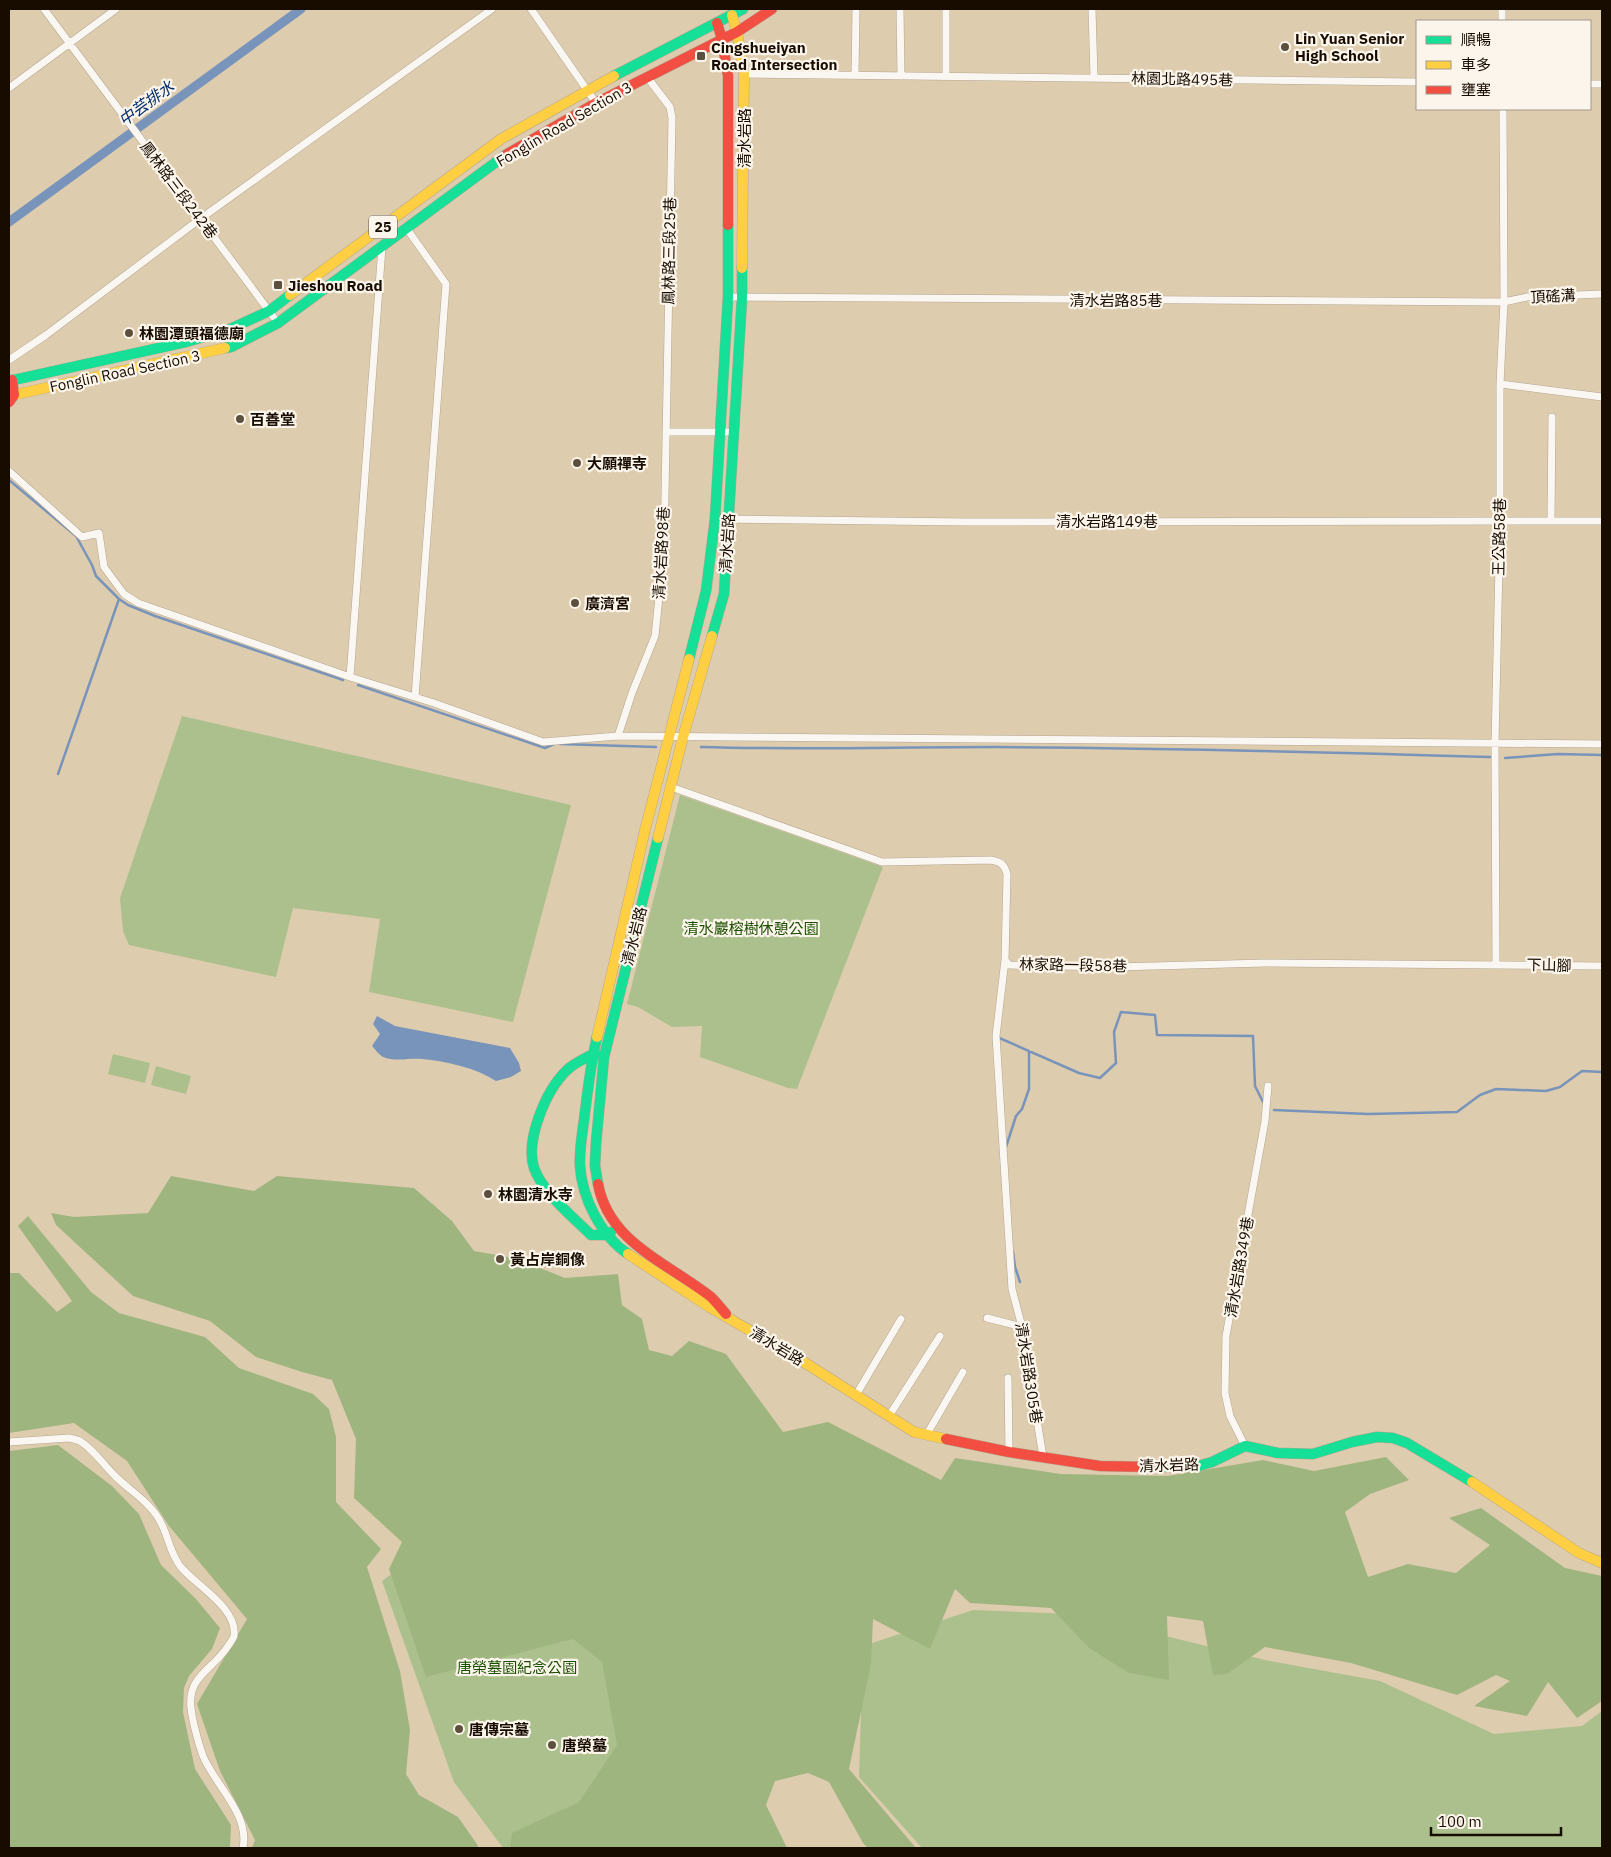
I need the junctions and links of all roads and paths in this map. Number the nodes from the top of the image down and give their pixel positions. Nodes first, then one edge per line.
1 (44, 9) edge
2 (116, 9) edge
3 (492, 9) edge
4 (531, 9) edge
5 (743, 9) edge
6 (772, 9) edge
7 (856, 9) edge
8 (900, 9) edge
9 (946, 9) edge
10 (1092, 9) edge
11 (732, 16) junction
12 (717, 23) junction
13 (737, 32) junction
14 (722, 39) junction
15 (70, 43) junction
16 (744, 74) junction
17 (855, 75) junction
18 (901, 76) junction
19 (946, 76) junction
20 (647, 77) junction
21 (1094, 77) junction
22 (1416, 82) edge
23 (9, 88) edge
24 (588, 90) junction
25 (596, 103) junction
26 (1503, 110) edge
27 (200, 219) junction
28 (407, 229) junction
29 (382, 247) junction
30 (1602, 294) edge
31 (728, 297) junction
32 (742, 298) junction
33 (1504, 302) junction
34 (269, 310) junction
35 (278, 323) junction
36 (9, 360) edge
37 (10, 380) edge
38 (1500, 384) junction
39 (1602, 396) edge
40 (11, 398) edge
41 (1552, 417) dead end
42 (666, 432) junction
43 (720, 432) junction
44 (734, 432) junction
45 (9, 471) edge
46 (715, 519) junction
47 (729, 519) junction
48 (1500, 520) junction
49 (1551, 520) junction
50 (1602, 520) edge
51 (350, 677) junction
52 (415, 697) junction
53 (618, 736) junction
54 (668, 736) junction
55 (683, 737) junction
56 (1495, 743) junction
57 (1602, 744) edge
58 (671, 787) junction
59 (1005, 960) junction
60 (1496, 964) junction
61 (1602, 966) edge
62 (593, 1054) junction
63 (604, 1057) junction
64 (1268, 1086) dead end
65 (617, 1227) junction
66 (608, 1235) junction
67 (728, 1317) junction
68 (987, 1318) dead end
69 (901, 1320) dead end
70 (1022, 1327) junction
71 (940, 1336) dead end
72 (963, 1372) dead end
73 (1008, 1378) dead end
74 (856, 1395) junction
75 (889, 1416) junction
76 (927, 1434) junction
77 (9, 1442) edge
78 (1245, 1446) junction
79 (1009, 1452) junction
80 (1043, 1457) junction
81 (1602, 1564) edge
82 (243, 1848) edge

1 - 15 street, 鳳林路三段242巷
2 - 15 street
3 - 27 street
4 - 24 street
5 - 11 street, 25
6 - 13 street, Fonglin Road Section 3 / 25
7 - 17 street
8 - 18 street
9 - 19 street
10 - 21 street
11 - 12 street, Fonglin Road Section 3 / 25
11 - 13 street, 清水岩路
12 - 14 street, 清水岩路
12 - 24 street, Fonglin Road Section 3 / 25
13 - 14 street, Fonglin Road Section 3 / 25
13 - 16 street, 清水岩路
14 - 20 street, Fonglin Road Section 3 / 25
14 - 31 street, 清水岩路
15 - 23 street
15 - 27 street, 鳳林路三段242巷
16 - 17 street, 林園北路495巷
16 - 32 street, 清水岩路
17 - 18 street, 林園北路495巷
18 - 19 street, 林園北路495巷
19 - 21 street, 林園北路495巷
20 - 25 street, Fonglin Road Section 3 / 25
20 - 42 street, 鳳林路三段25巷
21 - 22 street, 林園北路495巷
24 - 25 street
24 - 34 street, Fonglin Road Section 3 / 25
25 - 28 street, Fonglin Road Section 3 / 25
26 - 33 street, 王公路58巷
27 - 34 street, 鳳林路三段242巷
27 - 36 street
28 - 29 street, Fonglin Road Section 3 / 25
28 - 52 street
29 - 35 street, Fonglin Road Section 3 / 25
29 - 51 street
30 - 33 street, 頂磘溝
31 - 32 street, 清水岩路85巷
31 - 43 street, 清水岩路
32 - 33 street, 清水岩路85巷
32 - 44 street, 清水岩路
33 - 38 street, 王公路58巷
34 - 35 street, 鳳林路三段242巷
34 - 37 street, Fonglin Road Section 3 / 25
35 - 40 street, Fonglin Road Section 3 / 25
37 - 40 street
38 - 39 street
38 - 48 street, 王公路58巷
41 - 49 street
42 - 43 street
42 - 53 street, 清水岩路98巷
43 - 44 street
43 - 46 street, 清水岩路
44 - 47 street, 清水岩路
45 - 51 street
46 - 47 street, 清水岩路149巷
46 - 54 street, 清水岩路
47 - 48 street, 清水岩路149巷
47 - 55 street, 清水岩路
48 - 49 street, 清水岩路149巷
48 - 56 street, 王公路58巷
49 - 50 street, 清水岩路149巷
51 - 52 street
52 - 53 street
53 - 54 street
54 - 55 street
54 - 62 street, 清水岩路
55 - 56 street
55 - 58 street, 清水岩路
56 - 57 street
56 - 60 street, 王公路58巷
58 - 59 street, 林家路一段58巷
58 - 63 street, 清水岩路
59 - 60 street, 林家路一段58巷
59 - 70 street, 清水岩路305巷
60 - 61 street, 下山腳
62 - 63 street
62 - 66 street, 清水岩路
62 - 66 street
63 - 65 street, 清水岩路
64 - 78 street, 清水岩路349巷
65 - 66 street
65 - 67 street, 清水岩路
66 - 67 street, 清水岩路
67 - 74 street, 清水岩路
68 - 70 street
69 - 74 street
70 - 80 street, 清水岩路305巷
71 - 75 street
72 - 76 street
73 - 79 street
74 - 75 street, 清水岩路
75 - 76 street, 清水岩路
76 - 79 street, 清水岩路
77 - 82 street
78 - 80 street, 清水岩路
78 - 81 street
79 - 80 street, 清水岩路

